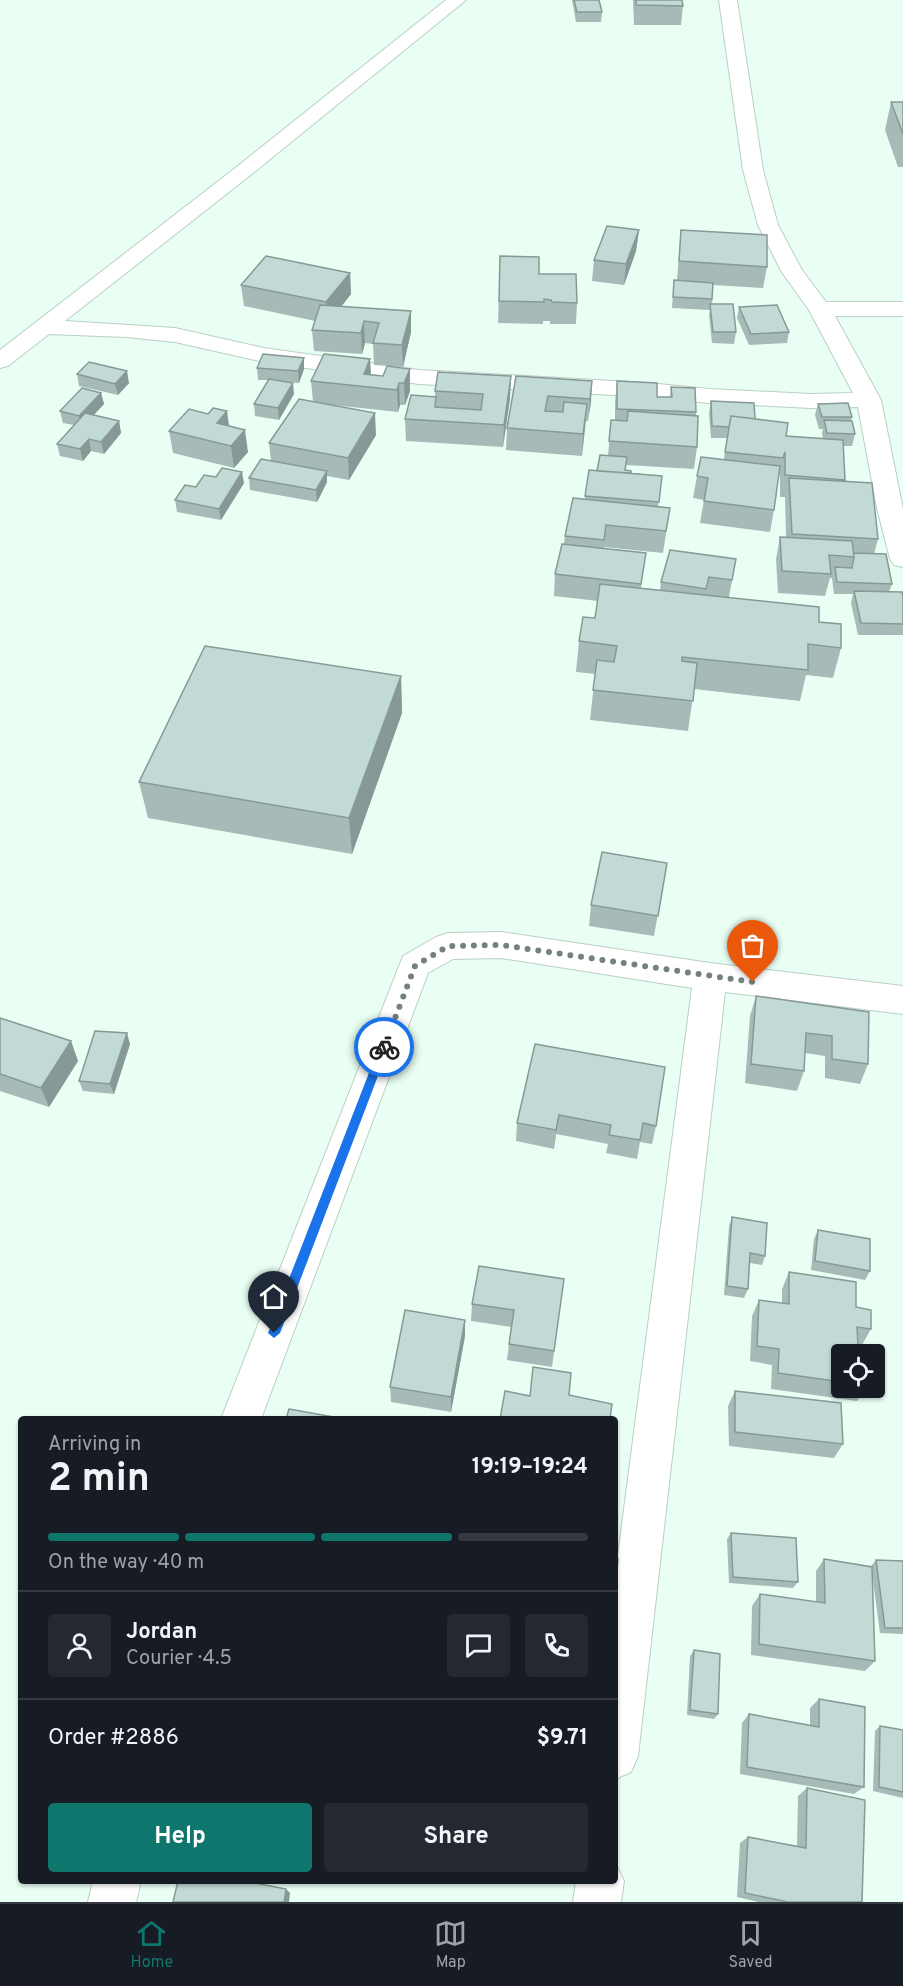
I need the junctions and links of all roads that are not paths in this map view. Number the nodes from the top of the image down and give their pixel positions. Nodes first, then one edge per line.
1 (457, 0) edge
2 (728, 0) edge
3 (820, 309) junction
4 (903, 309) edge
5 (42, 327) junction
6 (0, 361) edge
7 (868, 400) junction
8 (902, 548) edge
9 (710, 977) junction
10 (903, 1000) edge
11 (242, 1416) edge
12 (618, 1731) edge
13 (116, 1884) edge
14 (600, 1884) edge
15 (112, 1902) edge
16 (597, 1902) edge

1 - 5 street
2 - 3 street
3 - 4 street
3 - 7 street
5 - 6 street
5 - 7 street
7 - 8 street
9 - 10 street
9 - 11 street
9 - 12 street
13 - 15 street
14 - 16 street

